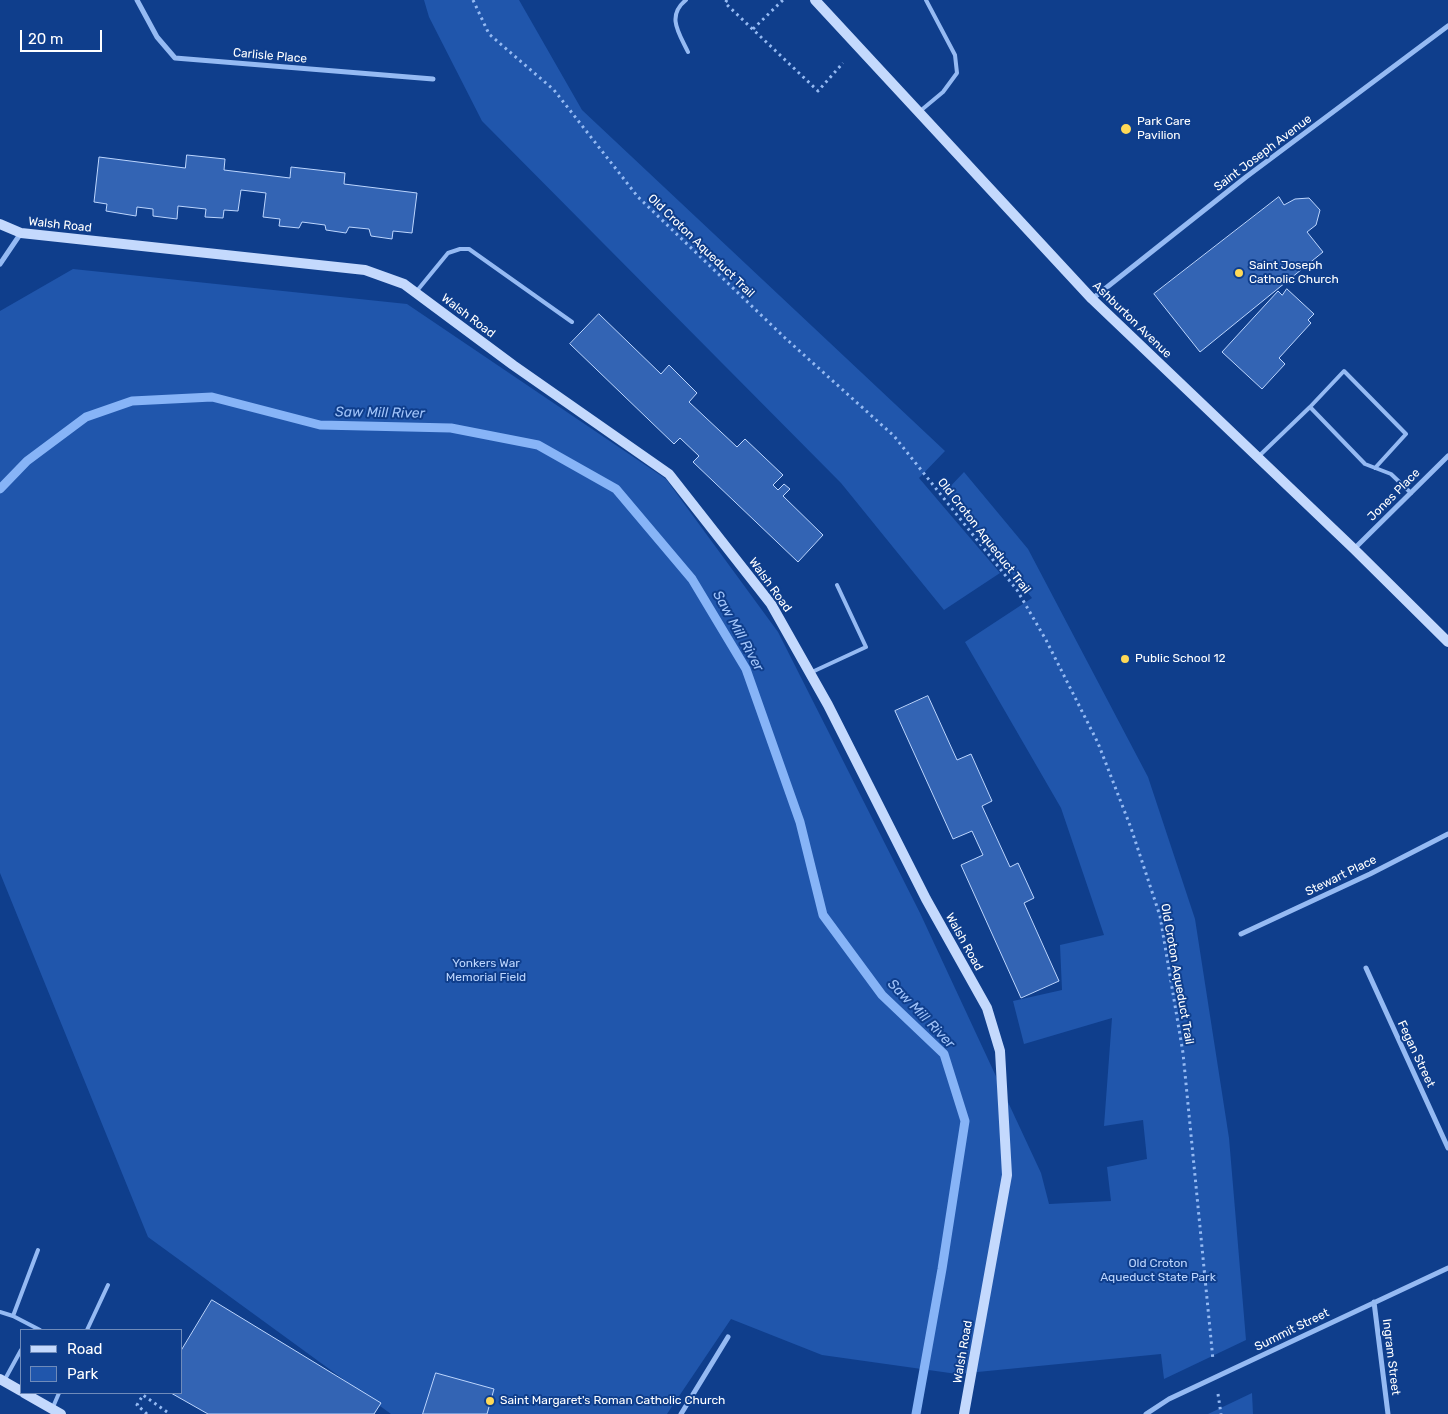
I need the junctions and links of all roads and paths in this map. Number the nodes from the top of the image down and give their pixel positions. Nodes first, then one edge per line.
1 (137, 0) edge
2 (473, 0) edge
3 (686, 0) edge
4 (727, 0) edge
5 (783, 0) edge
6 (815, 0) edge
7 (926, 0) edge
8 (1448, 26) edge
9 (753, 29) junction
10 (688, 52) dead end
11 (843, 63) dead end
12 (433, 79) dead end
13 (919, 112) junction
14 (0, 224) edge
15 (21, 233) junction
16 (0, 264) edge
17 (416, 292) junction
18 (1092, 299) junction
19 (572, 322) dead end
20 (1310, 407) junction
21 (1448, 456) edge
22 (1258, 458) junction
23 (1375, 468) junction
24 (1411, 492) junction
25 (1354, 549) junction
26 (837, 585) dead end
27 (1448, 642) edge
28 (810, 673) junction
29 (1448, 834) edge
30 (1241, 934) dead end
31 (1366, 968) dead end
32 (1448, 1148) edge
33 (38, 1250) dead end
34 (1448, 1268) edge
35 (108, 1285) dead end
36 (1374, 1302) junction
37 (0, 1312) edge
38 (13, 1316) junction
39 (32, 1328) edge
40 (87, 1329) edge
41 (728, 1337) dead end
42 (20, 1352) edge
43 (1212, 1356) dead end
44 (2, 1380) edge
45 (20, 1390) edge
46 (26, 1394) edge
47 (59, 1394) edge
48 (56, 1411) edge
49 (147, 1414) edge
50 (170, 1414) edge
51 (681, 1414) edge
52 (964, 1414) edge
53 (1146, 1414) edge
54 (1388, 1414) edge

1 - 12 street, Carlisle Place
2 - 43 path, Old Croton Aqueduct Trail
3 - 10 lane
4 - 9 path
5 - 9 path
6 - 13 street, Ashburton Avenue
7 - 13 lane
8 - 18 street, Saint Joseph Avenue
9 - 11 path
13 - 18 street, Ashburton Avenue
14 - 15 street, Walsh Road
15 - 16 street
15 - 17 street, Walsh Road
17 - 19 lane
17 - 28 street, Walsh Road
18 - 22 street, Ashburton Avenue
20 - 22 lane
20 - 23 lane
20 - 23 lane
21 - 24 street, Jones Place
22 - 25 street, Ashburton Avenue
23 - 24 lane
24 - 25 street, Jones Place
25 - 27 street, Ashburton Avenue
26 - 28 lane
28 - 52 street, Walsh Road
29 - 30 street, Stewart Place
31 - 32 street, Fegan Street
33 - 38 lane
34 - 36 street, Summit Street
35 - 40 lane
36 - 53 street, Summit Street
36 - 54 street, Ingram Street
37 - 38 lane
38 - 39 lane
41 - 51 street
42 - 44 lane
44 - 45 street
46 - 48 street
47 - 48 lane
49 - 50 path

